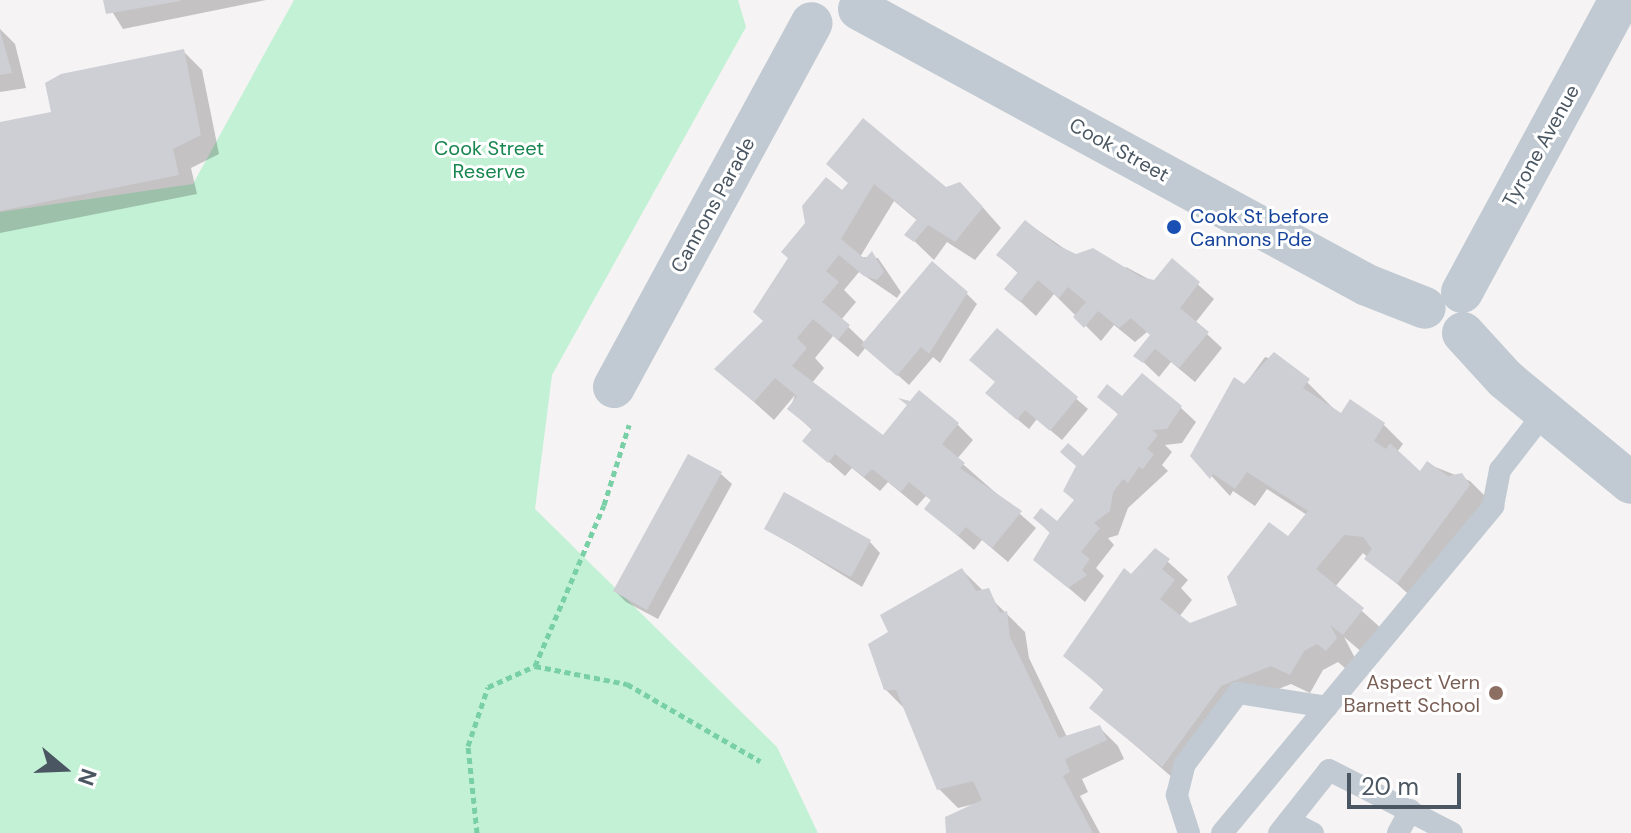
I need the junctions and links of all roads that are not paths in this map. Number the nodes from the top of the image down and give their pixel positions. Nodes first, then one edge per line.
1 (1620, 0) edge
2 (861, 4) edge
3 (804, 11) edge
4 (1443, 300) junction
5 (614, 387) road end
6 (1545, 412) junction
7 (1631, 483) edge
8 (1327, 707) junction
9 (1410, 810) junction
10 (1284, 827) edge
11 (1189, 833) edge
12 (1222, 833) edge
13 (1313, 833) edge
14 (1398, 833) edge
15 (1452, 833) edge

1 - 4 street, Tyrone Avenue
2 - 3 street
2 - 4 street, Cook Street
3 - 5 street, Cannons Parade
4 - 6 street
6 - 7 street
6 - 8 lane
8 - 11 lane
8 - 12 lane
9 - 10 lane
9 - 14 lane
9 - 15 lane
10 - 13 lane

